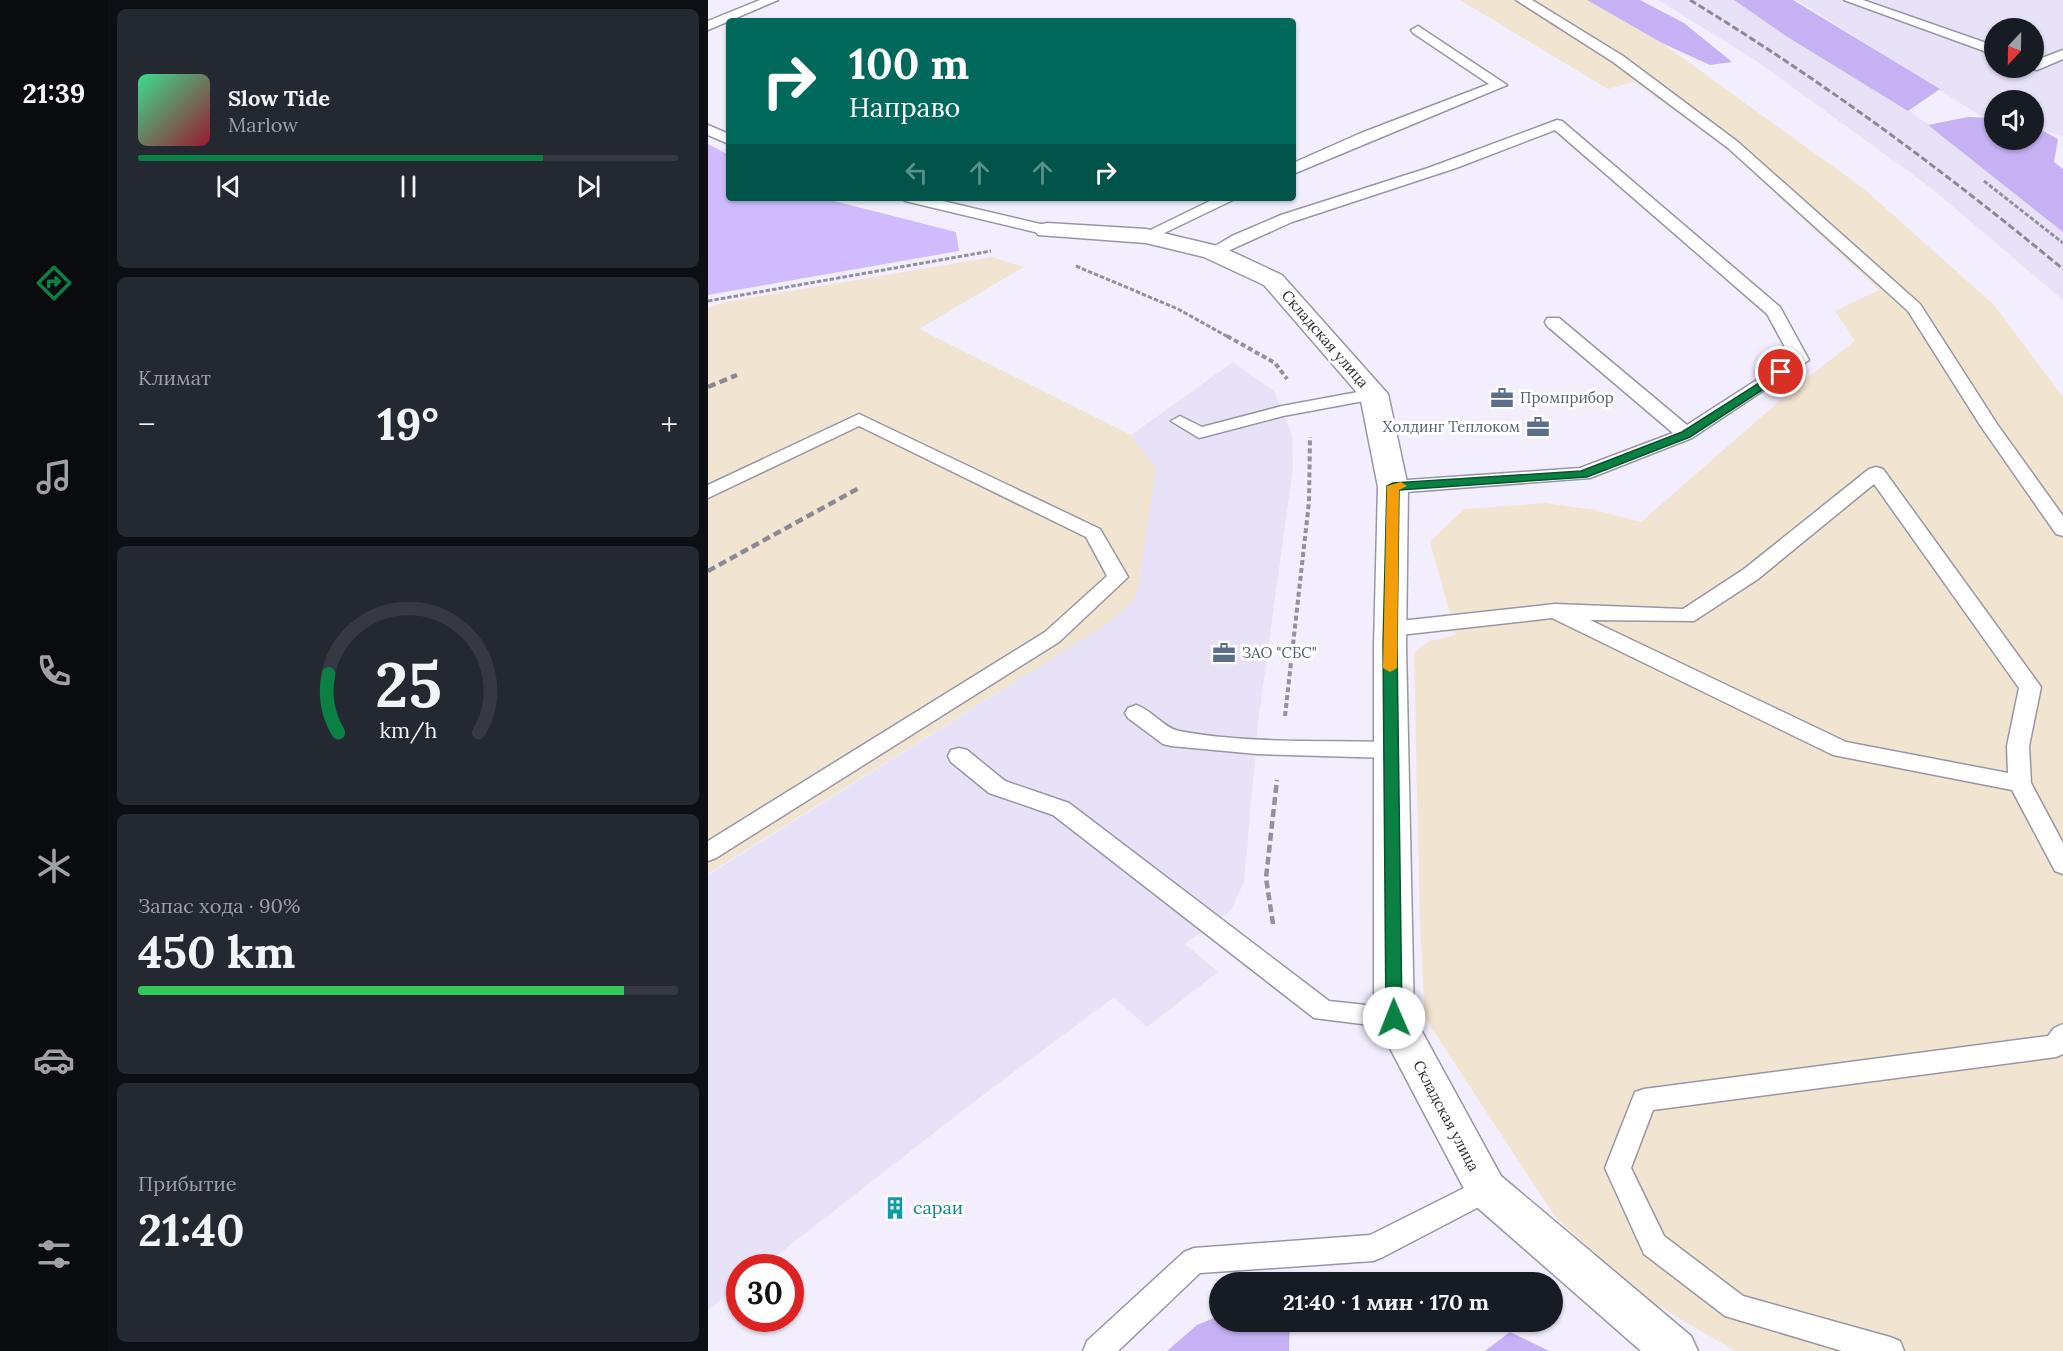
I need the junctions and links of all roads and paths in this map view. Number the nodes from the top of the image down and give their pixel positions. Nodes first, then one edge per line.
1 (771, 0) edge
2 (1523, 0) edge
3 (1851, 0) edge
4 (727, 18) edge
5 (726, 19) edge
6 (708, 26) edge
7 (1418, 30) dead end
8 (1984, 47) edge
9 (2063, 54) edge
10 (2044, 61) edge
11 (708, 129) edge
12 (726, 138) edge
13 (1296, 168) edge
14 (1984, 181) dead end
15 (923, 201) edge
16 (1222, 201) edge
17 (1047, 230) junction
18 (1146, 236) junction
19 (2063, 243) edge
20 (1213, 252) junction
21 (1072, 264) dead end
22 (708, 301) edge
23 (1553, 322) dead end
24 (1374, 394) junction
25 (1306, 407) junction
26 (1180, 421) dead end
27 (1686, 434) junction
28 (1393, 486) junction
29 (708, 492) edge
30 (2063, 530) edge
31 (1555, 612) junction
32 (1390, 629) junction
33 (1136, 713) dead end
34 (1281, 747) junction
35 (1391, 750) junction
36 (959, 756) dead end
37 (2020, 783) junction
38 (708, 852) edge
39 (2063, 865) edge
40 (1274, 928) dead end
41 (1394, 1018) junction
42 (2063, 1035) edge
43 (1486, 1190) junction
44 (1097, 1351) edge
45 (1675, 1351) edge
46 (1890, 1351) edge

1 - 4 lane
2 - 30 lane
3 - 8 lane
5 - 6 lane
7 - 13 lane
9 - 10 lane
11 - 12 lane
14 - 19 path
15 - 17 lane
16 - 18 lane
17 - 18 street, Складская улица
17 - 22 path
18 - 20 street, Складская улица
20 - 24 street, Складская улица
20 - 27 lane
21 - 25 path
23 - 27 lane
24 - 25 lane
24 - 28 street, Складская улица
25 - 26 lane
25 - 34 path
27 - 28 lane
28 - 32 street, Складская улица
29 - 38 lane
31 - 32 lane
31 - 37 lane
31 - 37 lane
32 - 35 street, Складская улица
33 - 34 lane
34 - 35 lane
34 - 40 path
35 - 41 street, Складская улица
36 - 41 lane
37 - 39 lane
41 - 43 street, Складская улица
42 - 46 lane
43 - 44 lane
43 - 45 street, Складская улица

